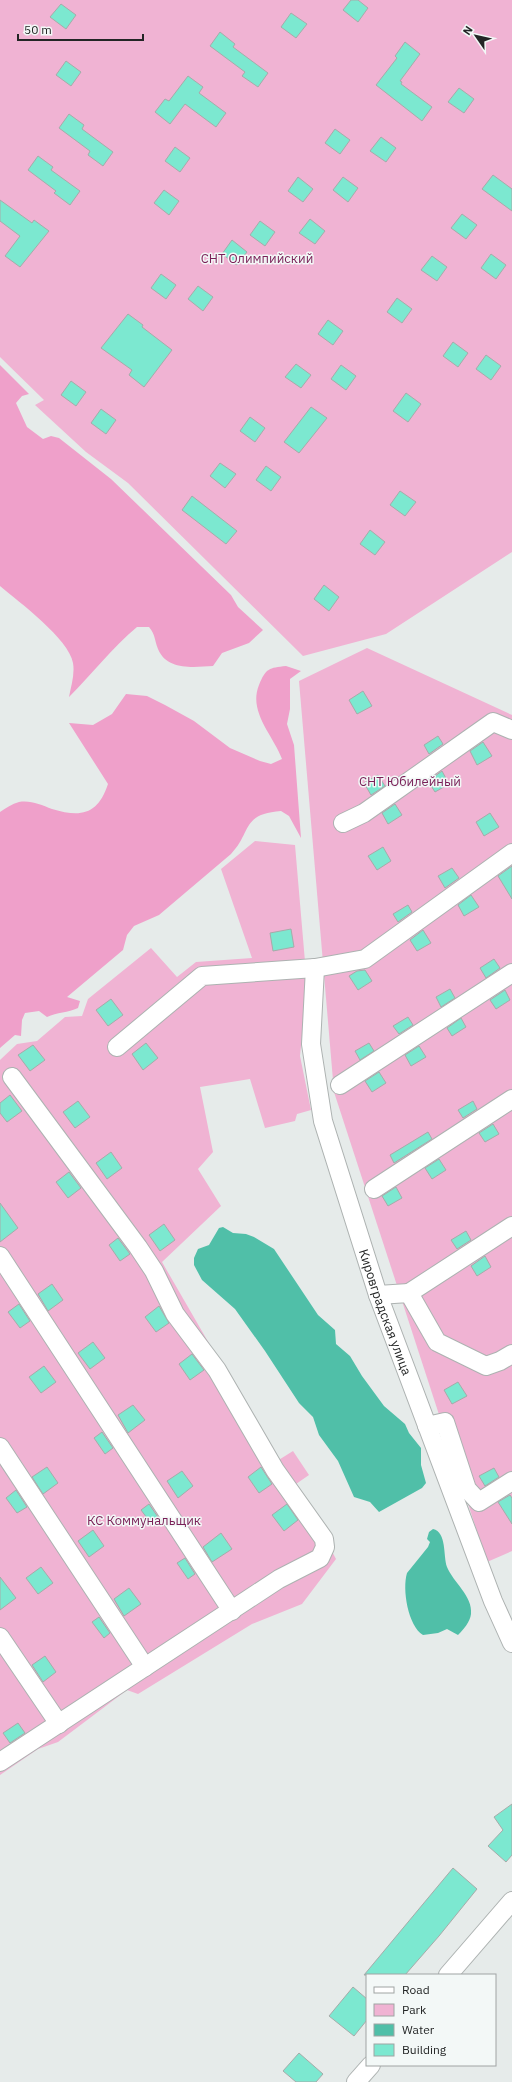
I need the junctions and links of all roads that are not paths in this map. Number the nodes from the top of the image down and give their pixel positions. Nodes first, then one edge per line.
1 (512, 730) edge
2 (343, 823) dead end
3 (512, 853) edge
4 (315, 968) junction
5 (512, 974) edge
6 (117, 1047) dead end
7 (12, 1077) dead end
8 (340, 1085) dead end
9 (512, 1099) edge
10 (374, 1189) dead end
11 (512, 1226) edge
12 (0, 1256) edge
13 (409, 1293) junction
14 (378, 1295) junction
15 (512, 1354) edge
16 (427, 1426) junction
17 (0, 1447) edge
18 (512, 1481) edge
19 (232, 1611) junction
20 (0, 1637) edge
21 (512, 1643) edge
22 (145, 1667) junction
23 (58, 1724) junction
24 (0, 1762) edge
25 (512, 1901) edge
26 (449, 1974) edge
27 (369, 2066) edge
28 (356, 2082) edge

1 - 2 street
3 - 4 street
4 - 6 street
4 - 14 street, Кировградская улица
5 - 8 street
7 - 19 street
9 - 10 street
11 - 13 street
12 - 19 street
13 - 14 street
13 - 15 street
14 - 16 street, Кировградская улица
16 - 18 street
16 - 21 street, Кировградская улица
17 - 22 street
19 - 22 street
20 - 23 street
22 - 23 street
23 - 24 street
25 - 26 street
27 - 28 street

